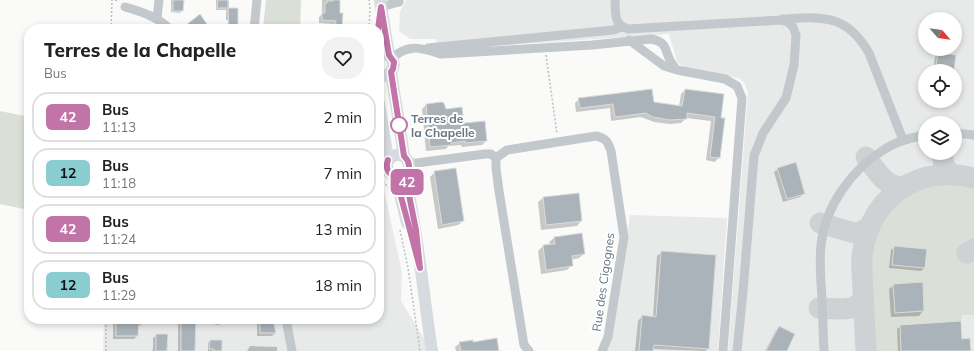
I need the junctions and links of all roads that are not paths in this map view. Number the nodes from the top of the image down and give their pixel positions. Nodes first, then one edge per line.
1 (159, 0) edge
2 (257, 0) edge
3 (399, 0) edge
4 (615, 0) edge
5 (381, 4) edge
6 (125, 7) dead end
7 (157, 18) junction
8 (781, 20) junction
9 (164, 24) edge
10 (255, 24) edge
11 (379, 24) edge
12 (383, 24) edge
13 (622, 27) junction
14 (384, 30) edge
15 (629, 40) junction
16 (423, 49) junction
17 (387, 55) edge
18 (677, 70) junction
19 (391, 72) junction
20 (384, 76) edge
21 (962, 133) edge
22 (384, 135) edge
23 (974, 135) edge
24 (918, 137) edge
25 (902, 140) junction
26 (496, 158) junction
27 (388, 160) junction
28 (404, 168) junction
29 (287, 324) edge
30 (292, 351) edge
31 (432, 351) edge
32 (529, 351) edge
33 (602, 351) edge
34 (723, 351) edge
35 (737, 351) edge
36 (824, 351) edge

1 - 7 street
2 - 10 street
3 - 5 street
4 - 13 street
5 - 11 main road
5 - 12 main road
6 - 7 street
7 - 9 street
8 - 13 street
8 - 25 street
8 - 35 street
13 - 16 street
14 - 17 main road
15 - 16 street
15 - 18 street
15 - 18 street
16 - 17 street
17 - 19 main road
18 - 34 street
19 - 20 main road
19 - 28 main road
21 - 23 street
22 - 27 main road
24 - 25 street
25 - 36 street
26 - 28 street
26 - 32 street
26 - 33 street, Rue des Cigognes
27 - 28 main road
27 - 28 main road
28 - 31 main road
29 - 30 street

